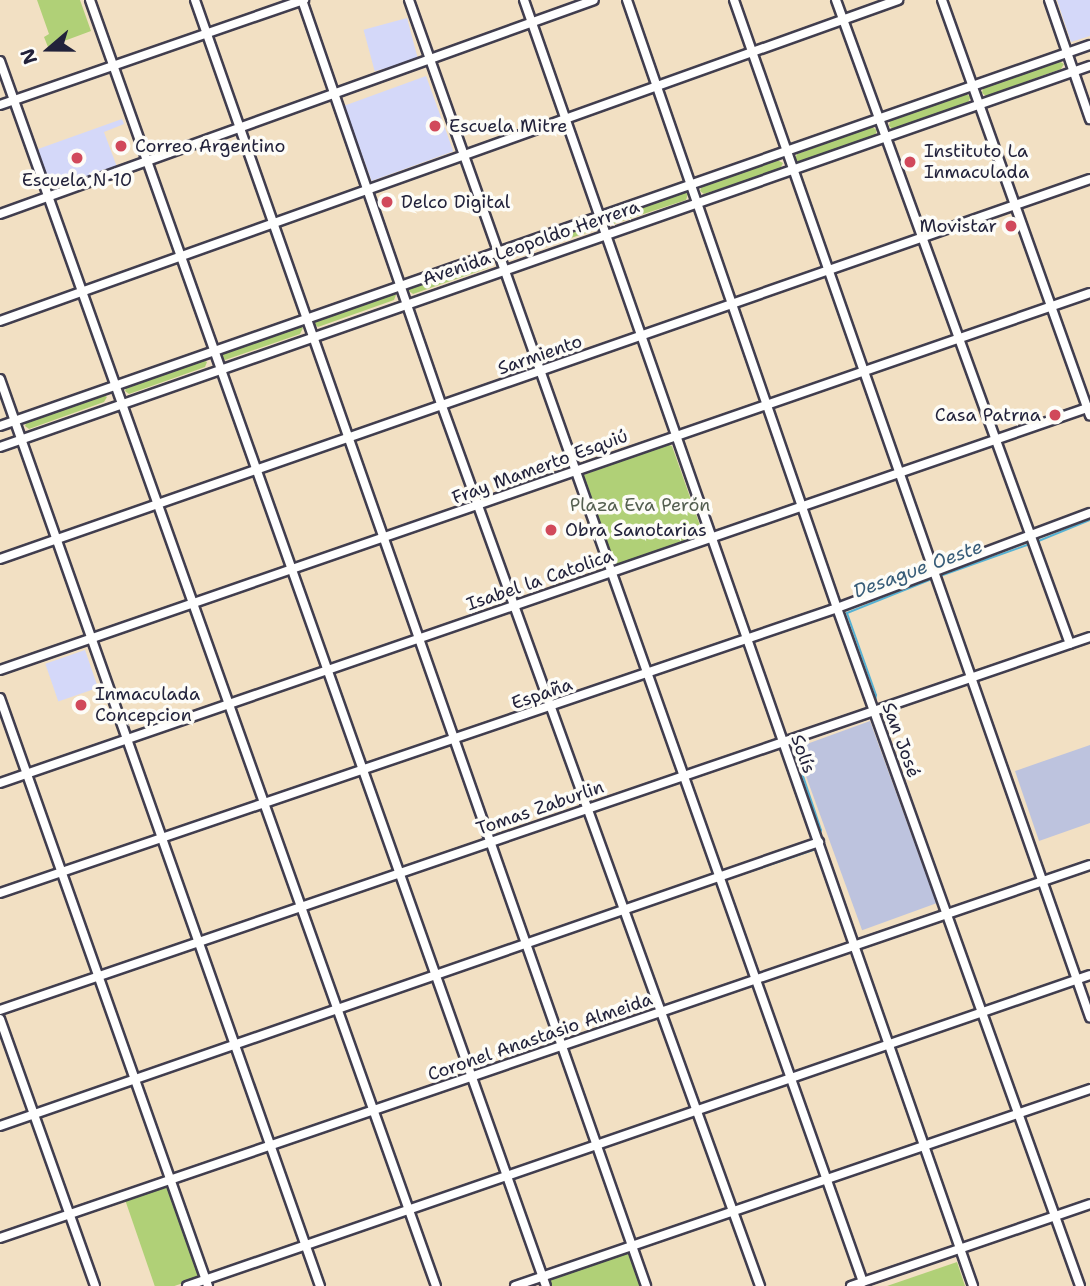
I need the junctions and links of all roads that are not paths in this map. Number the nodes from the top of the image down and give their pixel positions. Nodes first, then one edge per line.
1 (90, 0) edge
2 (195, 0) edge
3 (303, 0) edge
4 (409, 0) edge
5 (524, 0) edge
6 (594, 0) edge
7 (627, 0) edge
8 (734, 0) edge
9 (836, 0) edge
10 (898, 0) edge
11 (942, 0) edge
12 (1049, 0) edge
13 (843, 19) junction
14 (532, 22) junction
15 (206, 33) junction
16 (1090, 46) edge
17 (752, 51) junction
18 (1068, 53) junction
19 (429, 60) junction
20 (0, 61) edge
21 (113, 66) junction
22 (1090, 66) edge
23 (1074, 72) junction
24 (656, 87) junction
25 (973, 87) junction
26 (333, 93) junction
27 (13, 100) junction
28 (0, 105) edge
29 (980, 106) junction
30 (1090, 118) edge
31 (565, 120) junction
32 (881, 120) junction
33 (239, 128) junction
34 (887, 137) junction
35 (787, 152) junction
36 (462, 158) junction
37 (147, 161) junction
38 (793, 170) junction
39 (1090, 179) edge
40 (690, 185) junction
41 (367, 190) junction
42 (48, 198) junction
43 (697, 202) junction
44 (1016, 207) junction
45 (0, 214) edge
46 (598, 216) junction
47 (272, 225) junction
48 (604, 233) junction
49 (923, 239) junction
50 (495, 252) junction
51 (180, 256) junction
52 (502, 270) junction
53 (829, 272) junction
54 (400, 285) junction
55 (81, 292) junction
56 (1090, 293) edge
57 (406, 303) junction
58 (733, 305) junction
59 (1052, 307) junction
60 (304, 318) junction
61 (0, 321) edge
62 (310, 337) junction
63 (640, 337) junction
64 (959, 339) junction
65 (213, 350) junction
66 (219, 369) junction
67 (539, 372) junction
68 (864, 372) junction
69 (0, 379) edge
70 (114, 384) junction
71 (121, 403) junction
72 (766, 404) junction
73 (442, 406) junction
74 (1089, 410) edge
75 (15, 420) junction
76 (0, 426) edge
77 (673, 436) junction
78 (996, 439) junction
79 (21, 440) junction
80 (347, 440) junction
81 (0, 447) edge
82 (256, 470) junction
83 (574, 472) junction
84 (900, 473) junction
85 (157, 505) junction
86 (479, 506) junction
87 (803, 506) junction
88 (1090, 513) edge
89 (1030, 537) junction
90 (56, 539) junction
91 (382, 539) junction
92 (709, 539) junction
93 (0, 559) edge
94 (292, 570) junction
95 (610, 573) junction
96 (934, 574) junction
97 (193, 604) junction
98 (515, 606) junction
99 (837, 608) junction
100 (1090, 637) edge
101 (92, 639) junction
102 (417, 639) junction
103 (746, 639) junction
104 (1070, 644) junction
105 (0, 670) edge
106 (329, 670) junction
107 (647, 675) junction
108 (971, 678) junction
109 (0, 698) edge
110 (229, 704) junction
111 (552, 707) junction
112 (873, 708) junction
113 (127, 739) junction
114 (453, 740) junction
115 (781, 740) junction
116 (363, 770) junction
117 (27, 774) junction
118 (683, 776) junction
119 (0, 783) edge
120 (266, 805) junction
121 (589, 807) junction
122 (163, 839) junction
123 (489, 842) junction
124 (819, 842) junction
125 (1090, 864) edge
126 (400, 872) junction
127 (62, 873) junction
128 (718, 876) junction
129 (1042, 881) junction
130 (0, 893) edge
131 (302, 908) junction
132 (625, 909) junction
133 (946, 914) junction
134 (199, 942) junction
135 (525, 944) junction
136 (855, 945) junction
137 (436, 974) junction
138 (1090, 975) edge
139 (99, 976) junction
140 (755, 979) junction
141 (1077, 980) junction
142 (338, 1009) junction
143 (0, 1010) edge
144 (662, 1011) junction
145 (981, 1014) junction
146 (1090, 1017) edge
147 (0, 1019) edge
148 (235, 1045) junction
149 (561, 1046) junction
150 (891, 1046) junction
151 (471, 1077) junction
152 (791, 1079) junction
153 (135, 1080) junction
154 (1090, 1089) edge
155 (374, 1110) junction
156 (696, 1110) junction
157 (34, 1114) junction
158 (1017, 1114) junction
159 (0, 1126) edge
160 (926, 1144) junction
161 (596, 1145) junction
162 (270, 1146) junction
163 (507, 1175) junction
164 (170, 1179) junction
165 (827, 1180) junction
166 (1090, 1204) edge
167 (408, 1210) junction
168 (734, 1212) junction
169 (70, 1215) junction
170 (1055, 1216) junction
171 (0, 1238) edge
172 (305, 1245) junction
173 (632, 1247) junction
174 (960, 1249) junction
175 (543, 1277) junction
176 (863, 1282) junction
177 (207, 1283) edge
178 (95, 1286) edge
179 (187, 1286) edge
180 (320, 1286) edge
181 (436, 1286) edge
182 (515, 1286) edge
183 (546, 1286) edge
184 (646, 1286) edge
185 (760, 1286) edge
186 (850, 1286) edge
187 (973, 1286) edge
188 (1080, 1286) edge

1 - 21 street
2 - 15 street
3 - 15 street
3 - 26 street
4 - 19 street
5 - 14 street, Solís
6 - 14 street
7 - 24 street, San José
8 - 17 street
9 - 13 street
10 - 13 street
11 - 25 street
12 - 18 street
13 - 17 street
13 - 32 street
14 - 19 street
14 - 31 street, Solís
15 - 21 street
15 - 33 street
16 - 18 street, Avenida Leopoldo Herrera
17 - 24 street
17 - 35 street
18 - 23 street
18 - 25 street, Avenida Leopoldo Herrera
19 - 26 street
19 - 36 street
20 - 27 street
21 - 27 street
21 - 37 street
22 - 23 street, Avenida Leopoldo Herrera
23 - 29 street, Avenida Leopoldo Herrera
23 - 30 street
24 - 31 street
24 - 40 street, San José
25 - 29 street
25 - 32 street, Avenida Leopoldo Herrera
26 - 33 street
26 - 41 street
27 - 28 street
27 - 42 street
29 - 34 street, Avenida Leopoldo Herrera
29 - 44 street
31 - 36 street
31 - 46 street, Solís
32 - 34 street
32 - 35 street, Avenida Leopoldo Herrera
33 - 37 street
33 - 47 street
34 - 38 street, Avenida Leopoldo Herrera
34 - 49 street
35 - 38 street
35 - 40 street, Avenida Leopoldo Herrera
36 - 41 street
36 - 50 street
37 - 42 street
37 - 51 street
38 - 43 street, Avenida Leopoldo Herrera
38 - 53 street
39 - 44 street, Sarmiento
40 - 43 street, San José
40 - 46 street, Avenida Leopoldo Herrera
41 - 47 street
41 - 54 street
42 - 45 street
42 - 55 street
43 - 48 street, Avenida Leopoldo Herrera
43 - 58 street, San José
44 - 49 street, Sarmiento
44 - 59 street
46 - 48 street, Solís
46 - 50 street, Avenida Leopoldo Herrera
47 - 51 street
47 - 60 street
48 - 52 street, Avenida Leopoldo Herrera
48 - 63 street, Solís
49 - 53 street, Sarmiento
49 - 64 street
50 - 52 street
50 - 54 street, Avenida Leopoldo Herrera
51 - 55 street
51 - 65 street
52 - 57 street, Avenida Leopoldo Herrera
52 - 67 street
53 - 58 street, Sarmiento
53 - 68 street
54 - 57 street
54 - 60 street, Avenida Leopoldo Herrera
55 - 61 street
55 - 70 street
56 - 59 street, Fray Mamerto Esquiú
57 - 62 street, Avenida Leopoldo Herrera
57 - 73 street
58 - 63 street, Sarmiento
58 - 72 street, San José
59 - 64 street, Fray Mamerto Esquiú
59 - 74 street
60 - 62 street
60 - 65 street, Avenida Leopoldo Herrera
62 - 66 street, Avenida Leopoldo Herrera
62 - 80 street
63 - 67 street, Sarmiento
63 - 77 street, Solís
64 - 68 street, Fray Mamerto Esquiú
64 - 78 street
65 - 66 street
65 - 70 street, Avenida Leopoldo Herrera
66 - 71 street, Avenida Leopoldo Herrera
66 - 82 street
67 - 73 street, Sarmiento
67 - 83 street
68 - 72 street, Fray Mamerto Esquiú
68 - 84 street
69 - 75 street
70 - 71 street
70 - 75 street, Avenida Leopoldo Herrera
71 - 79 street, Avenida Leopoldo Herrera
71 - 85 street
72 - 77 street, Fray Mamerto Esquiú
72 - 87 street, San José
73 - 80 street, Sarmiento
73 - 86 street
74 - 78 street, Isabel la Catolica
75 - 76 street, Avenida Leopoldo Herrera
75 - 79 street
77 - 83 street, Fray Mamerto Esquiú
77 - 92 street, Solís
78 - 84 street, Isabel la Catolica
78 - 89 street
79 - 81 street, Avenida Leopoldo Herrera
79 - 90 street
80 - 82 street, Sarmiento
80 - 91 street
82 - 85 street, Sarmiento
82 - 94 street
83 - 86 street, Fray Mamerto Esquiú
83 - 95 street
84 - 87 street, Isabel la Catolica
84 - 96 street
85 - 90 street, Sarmiento
85 - 97 street
86 - 91 street, Fray Mamerto Esquiú
86 - 98 street
87 - 92 street, Isabel la Catolica
87 - 99 street, San José
88 - 89 street, España
89 - 96 street, España
89 - 104 street
90 - 93 street, Sarmiento
90 - 101 street
91 - 94 street, Fray Mamerto Esquiú
91 - 102 street
92 - 95 street, Isabel la Catolica
92 - 103 street, Solís
94 - 97 street, Fray Mamerto Esquiú
94 - 106 street
95 - 98 street, Isabel la Catolica
95 - 107 street
96 - 99 street, España
96 - 108 street
97 - 101 street, Fray Mamerto Esquiú
97 - 110 street
98 - 102 street, Isabel la Catolica
98 - 111 street
99 - 103 street, España
99 - 112 street, San José
100 - 104 street, Tomas Zaburlin
101 - 105 street, Fray Mamerto Esquiú
101 - 113 street
102 - 106 street, Isabel la Catolica
102 - 114 street
103 - 107 street, España
103 - 115 street, Solís
104 - 108 street, Tomas Zaburlin
106 - 110 street, Isabel la Catolica
106 - 116 street
107 - 111 street, España
107 - 118 street
108 - 112 street, Tomas Zaburlin
108 - 129 street
109 - 117 street
110 - 113 street, Isabel la Catolica
110 - 120 street
111 - 114 street, España
111 - 121 street
112 - 115 street, Tomas Zaburlin
112 - 133 street, San José
113 - 117 street, Isabel la Catolica
113 - 122 street
114 - 116 street, España
114 - 123 street
115 - 118 street, Tomas Zaburlin
115 - 124 street, Solís
116 - 120 street, España
116 - 126 street
117 - 119 street, Isabel la Catolica
117 - 127 street
118 - 121 street, Tomas Zaburlin
118 - 128 street
120 - 122 street, España
120 - 131 street
121 - 123 street, Tomas Zaburlin
121 - 132 street
122 - 127 street, España
122 - 134 street
123 - 126 street, Tomas Zaburlin
123 - 135 street
124 - 128 street
124 - 136 street, Solís
125 - 129 street, Coronel Anastasio Almeida
126 - 131 street, Tomas Zaburlin
126 - 137 street
127 - 130 street, España
127 - 139 street
128 - 132 street
128 - 140 street
129 - 133 street, Coronel Anastasio Almeida
129 - 141 street
131 - 134 street, Tomas Zaburlin
131 - 142 street
132 - 135 street
132 - 144 street
133 - 136 street, Coronel Anastasio Almeida
133 - 145 street, San José
134 - 139 street, Tomas Zaburlin
134 - 148 street
135 - 137 street
135 - 149 street
136 - 140 street, Coronel Anastasio Almeida
136 - 150 street, Solís
137 - 142 street
137 - 151 street
138 - 141 street
139 - 143 street, Tomas Zaburlin
139 - 153 street
140 - 144 street, Coronel Anastasio Almeida
140 - 152 street
141 - 145 street
141 - 146 street
142 - 148 street
142 - 155 street
144 - 149 street, Coronel Anastasio Almeida
144 - 156 street
145 - 150 street
145 - 158 street, San José
147 - 157 street
148 - 153 street
148 - 162 street
149 - 151 street, Coronel Anastasio Almeida
149 - 161 street
150 - 152 street
150 - 160 street, Solís
151 - 155 street, Coronel Anastasio Almeida
151 - 163 street
152 - 156 street
152 - 165 street
153 - 157 street
153 - 164 street
154 - 158 street
155 - 162 street, Coronel Anastasio Almeida
155 - 167 street
156 - 161 street
156 - 168 street
157 - 159 street
157 - 169 street
158 - 160 street
158 - 170 street, San José
160 - 165 street
160 - 174 street, Solís
161 - 163 street
161 - 173 street
162 - 164 street, Coronel Anastasio Almeida
162 - 172 street
163 - 167 street
163 - 175 street
164 - 169 street, Coronel Anastasio Almeida
164 - 177 street
165 - 168 street
165 - 176 street
166 - 170 street
167 - 172 street
167 - 181 street
168 - 173 street
168 - 185 street
169 - 171 street, Coronel Anastasio Almeida
169 - 178 street
170 - 174 street
170 - 188 street, San José
172 - 177 street
172 - 180 street
173 - 175 street
173 - 184 street
174 - 176 street
174 - 187 street, Solís
175 - 182 street
175 - 183 street
176 - 186 street
177 - 179 street

